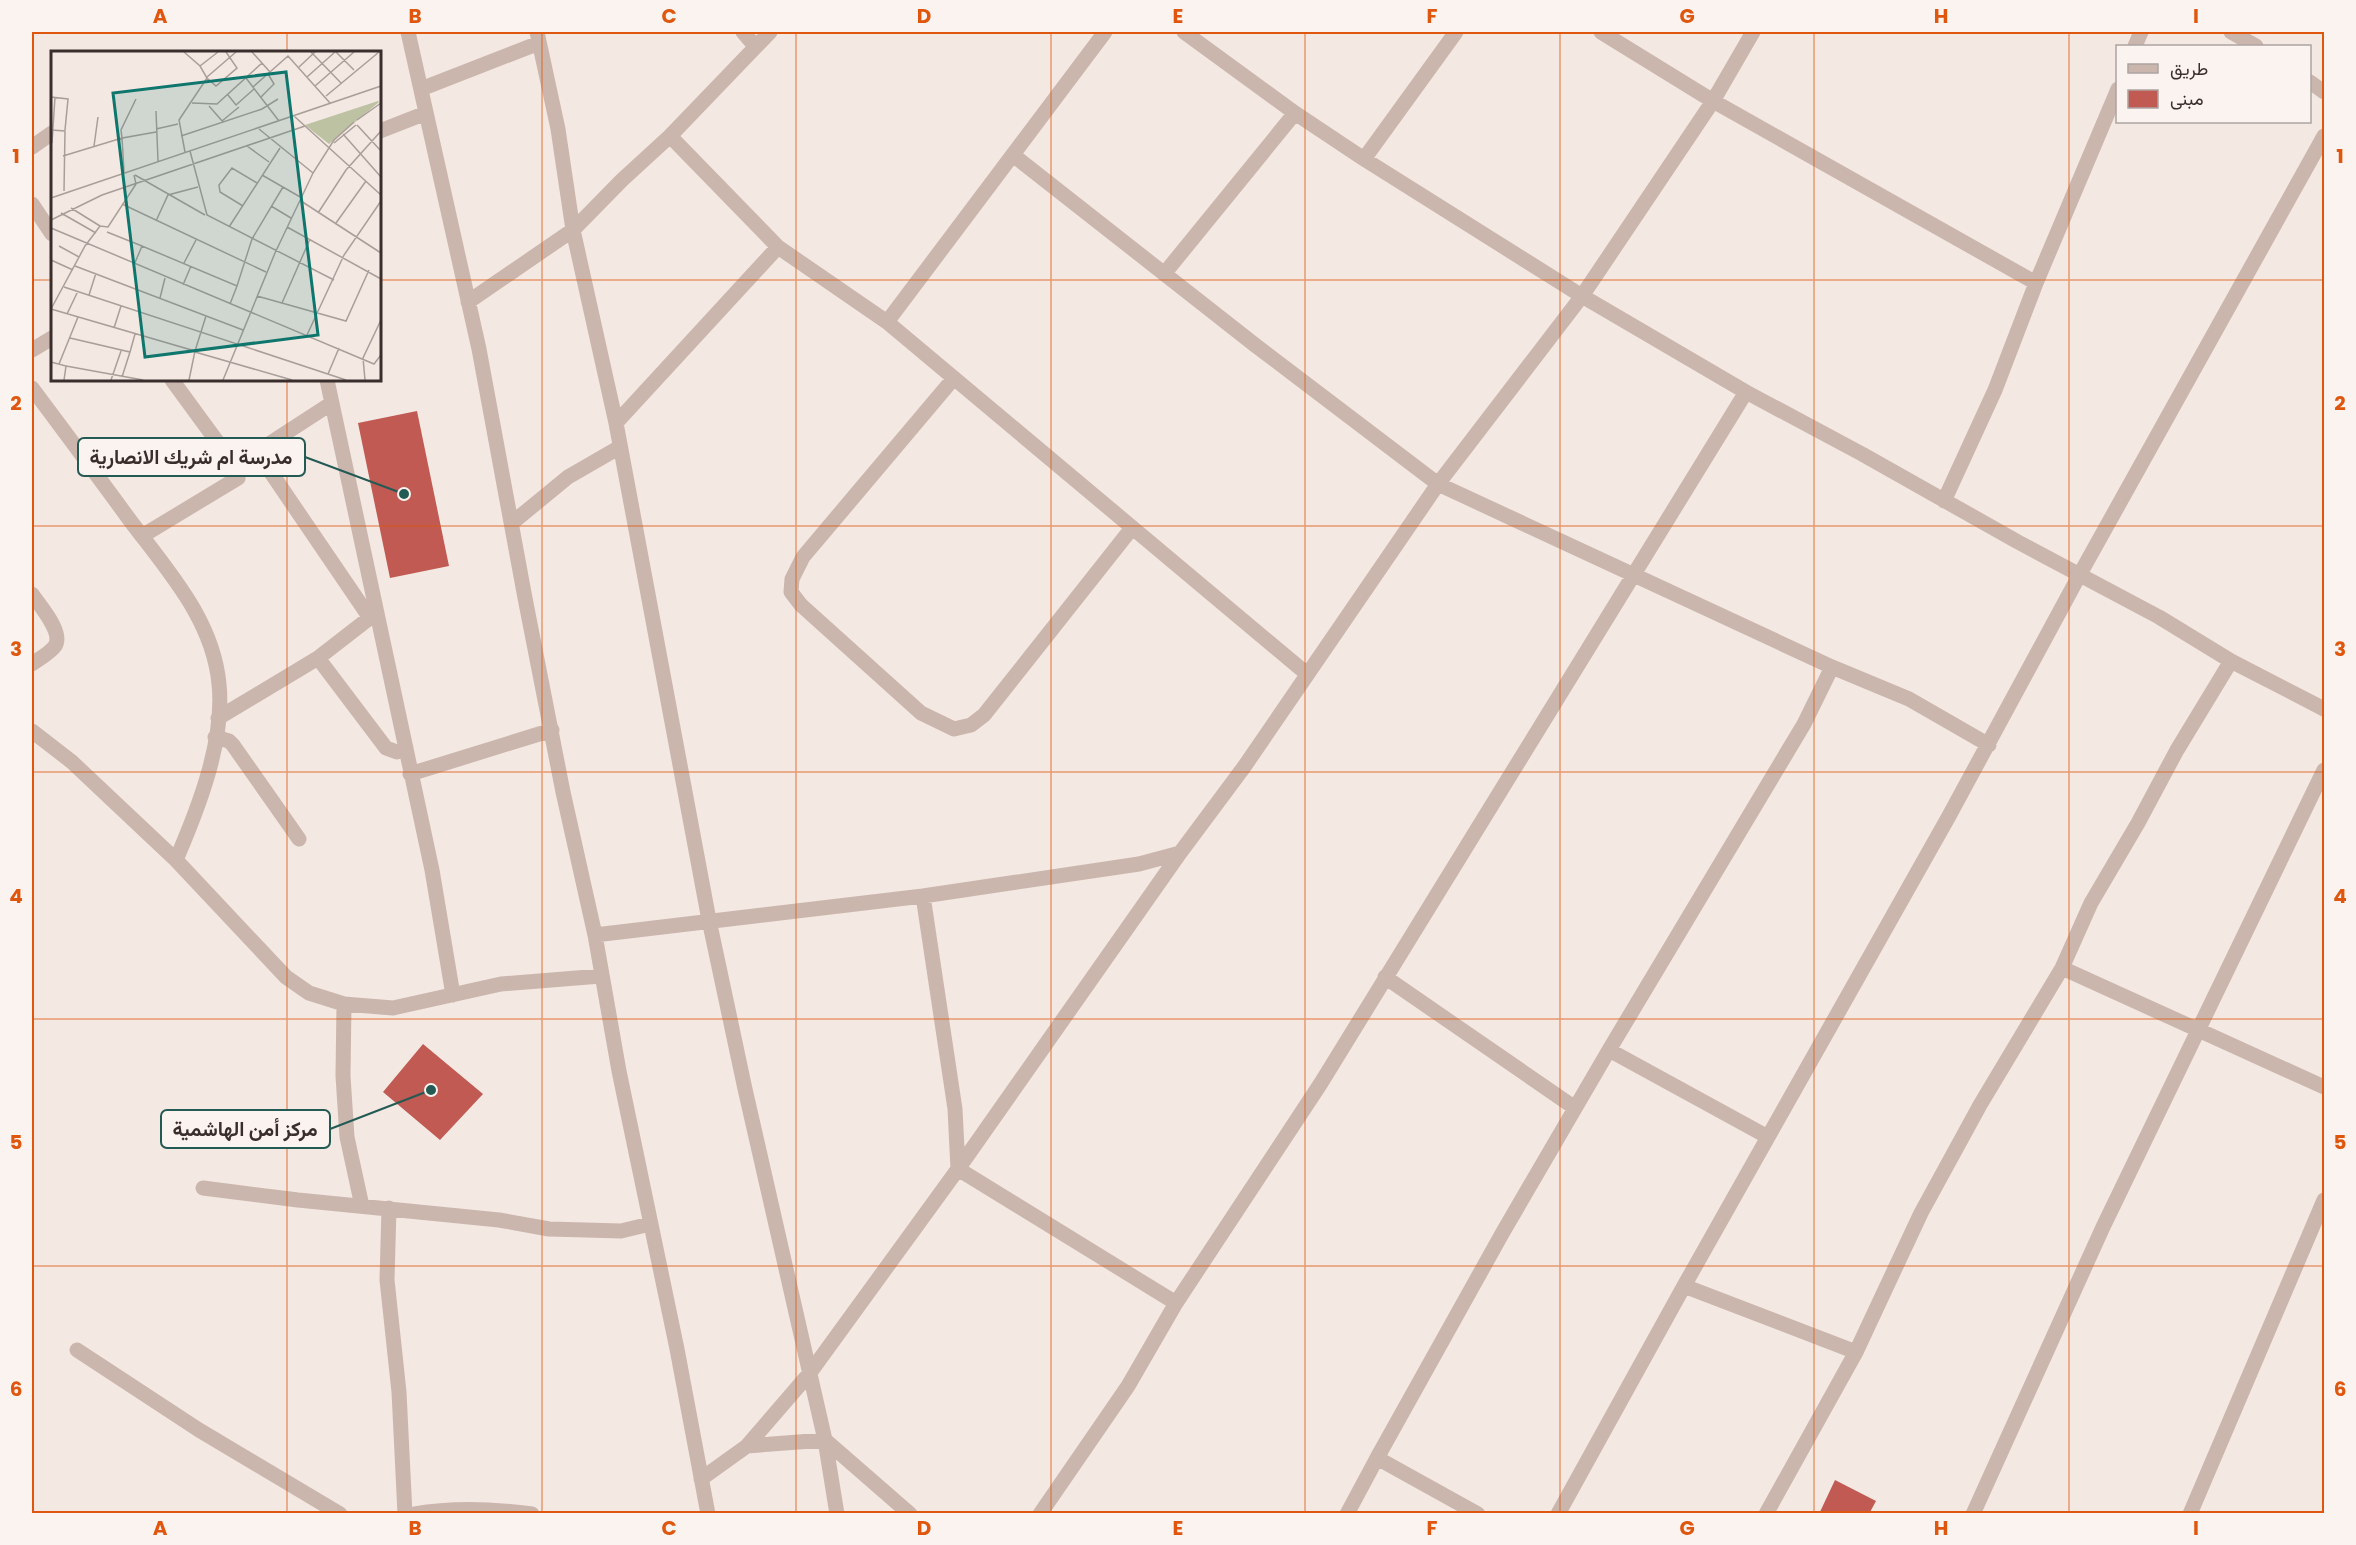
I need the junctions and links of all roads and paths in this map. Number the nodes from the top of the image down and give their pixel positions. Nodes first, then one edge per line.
1 (408, 32) edge
2 (742, 32) edge
3 (770, 32) edge
4 (1105, 32) edge
5 (1184, 32) edge
6 (1456, 32) edge
7 (1601, 32) edge
8 (1753, 32) edge
9 (2231, 32) edge
10 (538, 37) edge
11 (2254, 45) edge
12 (755, 46) junction
13 (2311, 82) edge
14 (421, 89) junction
15 (2325, 92) edge
16 (2116, 94) edge
17 (1713, 101) junction
18 (426, 112) junction
19 (1295, 113) junction
20 (381, 131) edge
21 (51, 134) edge
22 (670, 136) junction
23 (2325, 136) edge
24 (32, 147) edge
25 (1013, 155) junction
26 (1364, 159) junction
27 (32, 204) edge
28 (573, 230) junction
29 (51, 232) edge
30 (778, 247) junction
31 (1164, 274) junction
32 (2036, 284) junction
33 (1582, 296) junction
34 (468, 302) junction
35 (887, 322) junction
36 (51, 339) edge
37 (32, 350) edge
38 (954, 378) junction
39 (173, 381) edge
40 (327, 381) edge
41 (32, 388) edge
42 (1746, 392) junction
43 (332, 403) junction
44 (616, 423) junction
45 (620, 447) junction
46 (257, 452) junction
47 (235, 466) junction
48 (1438, 484) junction
49 (1944, 501) junction
50 (512, 523) junction
51 (1132, 528) junction
52 (142, 536) junction
53 (2080, 574) junction
54 (1634, 575) junction
55 (32, 594) edge
56 (373, 615) junction
57 (318, 658) junction
58 (2230, 661) junction
59 (32, 664) edge
60 (1832, 667) junction
61 (1307, 674) junction
62 (2325, 709) edge
63 (218, 718) junction
64 (552, 730) junction
65 (32, 731) edge
66 (215, 737) junction
67 (1989, 745) junction
68 (406, 748) junction
69 (2325, 770) edge
70 (410, 774) junction
71 (298, 839) dead end
72 (1180, 853) junction
73 (176, 860) junction
74 (923, 896) junction
75 (710, 920) junction
76 (595, 935) junction
77 (2062, 968) junction
78 (601, 976) junction
79 (1385, 977) junction
80 (453, 995) junction
81 (344, 1004) junction
82 (2198, 1029) junction
83 (1609, 1050) junction
84 (2325, 1087) edge
85 (1575, 1108) junction
86 (1768, 1137) junction
87 (958, 1169) junction
88 (203, 1188) dead end
89 (2325, 1200) edge
90 (362, 1206) junction
91 (389, 1208) junction
92 (650, 1224) junction
93 (1684, 1286) junction
94 (1176, 1303) junction
95 (77, 1350) dead end
96 (1856, 1352) junction
97 (809, 1374) junction
98 (825, 1440) junction
99 (747, 1446) junction
100 (1377, 1458) junction
101 (701, 1479) junction
102 (340, 1514) edge
103 (405, 1514) edge
104 (415, 1514) edge
105 (532, 1514) edge
106 (708, 1514) edge
107 (837, 1514) edge
108 (910, 1514) edge
109 (1040, 1514) edge
110 (1347, 1514) edge
111 (1478, 1514) edge
112 (1558, 1514) edge
113 (1766, 1514) edge
114 (1972, 1514) edge
115 (2190, 1514) edge

1 - 14 street
2 - 12 street
3 - 12 street
4 - 25 street
5 - 19 street
6 - 26 street
7 - 17 street
8 - 17 street
9 - 11 street
10 - 14 street
10 - 28 street
12 - 22 street
13 - 15 street
14 - 18 street
16 - 32 street
17 - 32 street
17 - 33 street
18 - 20 street
18 - 34 street
19 - 26 street
19 - 31 street
21 - 24 street
22 - 28 street
22 - 30 street
23 - 53 street
25 - 31 street
25 - 35 street
26 - 33 street
27 - 29 street
28 - 34 street
28 - 44 street
30 - 35 street
30 - 44 street
31 - 48 street
32 - 49 street
33 - 42 street
33 - 48 street
34 - 50 street
35 - 38 street
36 - 37 street
38 - 51 street
38 - 51 street
39 - 47 street
40 - 43 street
41 - 52 street
42 - 49 street
42 - 54 street
43 - 46 street
43 - 56 street
44 - 45 street
45 - 50 street
45 - 75 street
46 - 47 street
46 - 56 street
47 - 52 street
48 - 54 street
48 - 61 street
49 - 53 street
50 - 64 street
51 - 61 street
52 - 63 street
53 - 58 street
53 - 67 street
54 - 60 street
54 - 79 street
55 - 59 street
56 - 57 street
56 - 68 street
57 - 63 street
57 - 68 street
58 - 62 street
58 - 77 street
60 - 67 street
60 - 83 street
61 - 72 street
63 - 66 street
64 - 70 street
64 - 76 street
65 - 73 street
66 - 71 street
66 - 73 street
67 - 86 street
68 - 70 street
69 - 82 street
70 - 80 street
72 - 74 street
72 - 87 street
73 - 81 street
74 - 75 street
74 - 87 street
75 - 76 street
75 - 97 street
76 - 78 street
77 - 82 street
77 - 96 street
78 - 80 street
78 - 92 street
79 - 85 street
79 - 94 street
80 - 81 street
81 - 90 street
82 - 84 street
82 - 114 street
83 - 85 street
83 - 86 street
85 - 100 street
86 - 93 street
87 - 94 street
87 - 97 street
88 - 90 street
89 - 115 street
90 - 91 street
91 - 92 street
91 - 103 street
92 - 101 street
93 - 96 street
93 - 112 street
94 - 109 street
95 - 102 street
96 - 113 street
97 - 98 street
97 - 99 street
98 - 99 street
98 - 107 street
98 - 108 street
99 - 101 street
100 - 110 street
100 - 111 street
101 - 106 street
104 - 105 street

